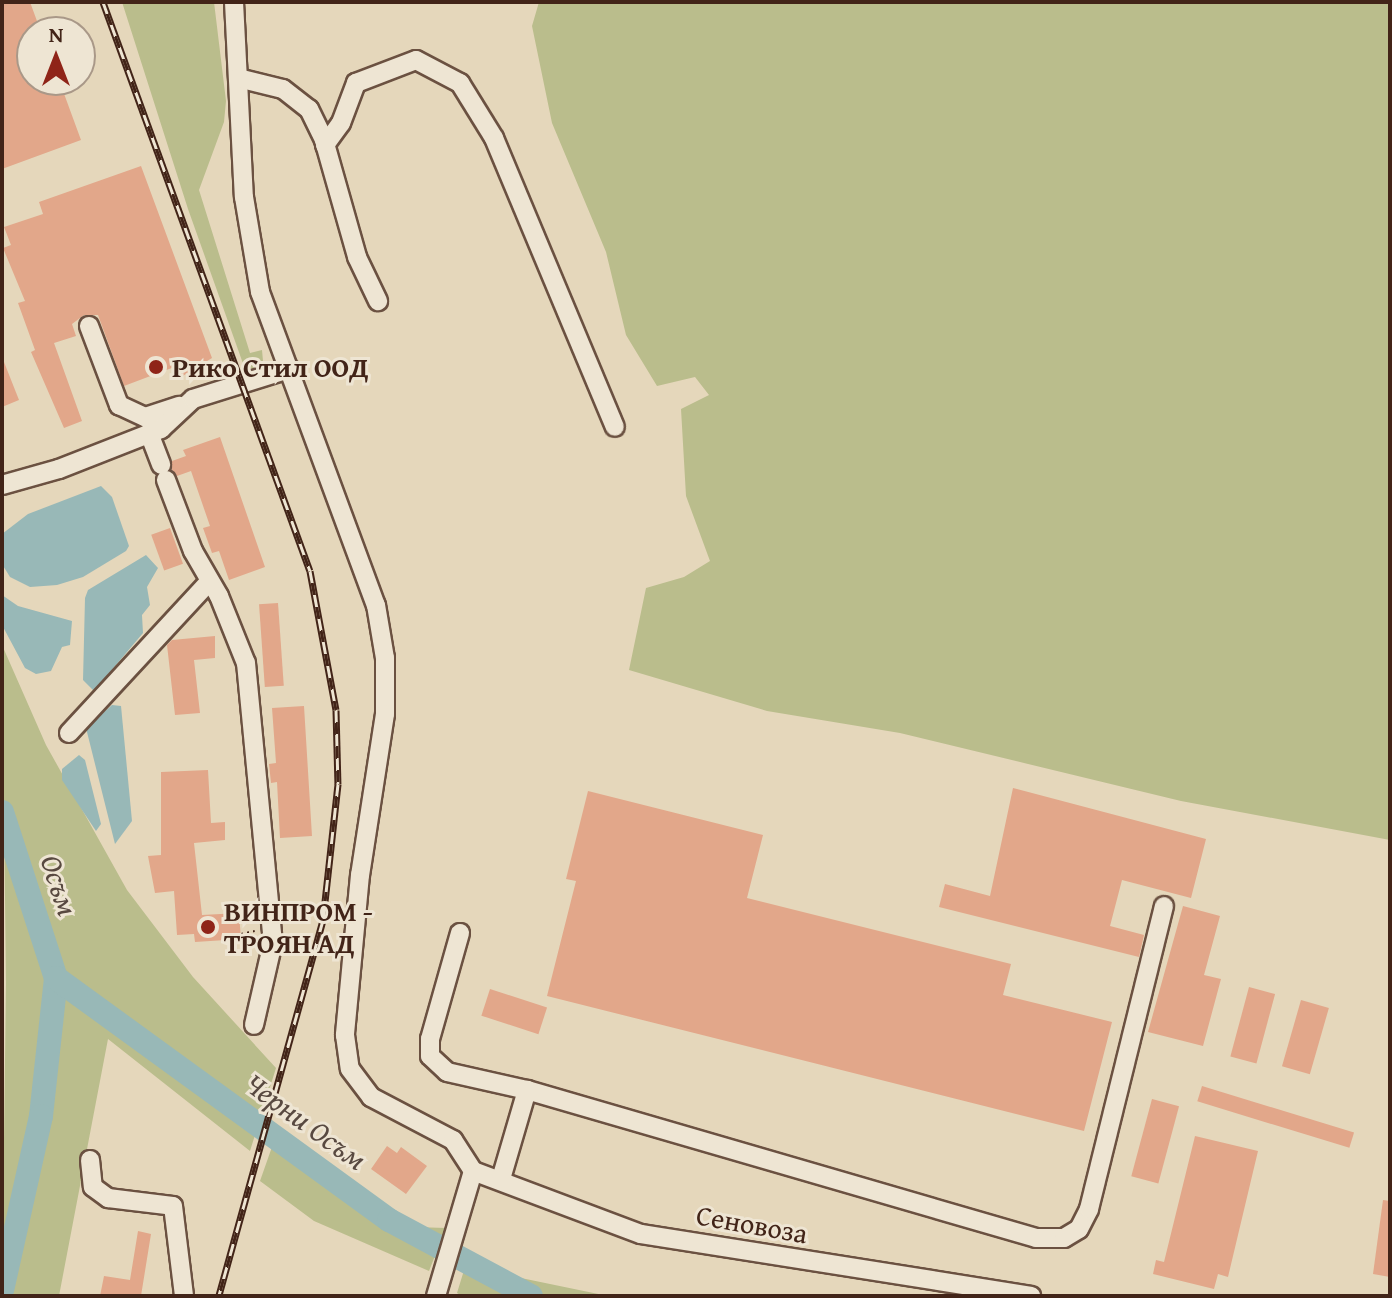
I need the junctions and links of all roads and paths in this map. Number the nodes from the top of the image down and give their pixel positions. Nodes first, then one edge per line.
1 (234, 2) edge
2 (238, 78) junction
3 (325, 145) junction
4 (378, 301) dead end
5 (89, 326) dead end
6 (289, 369) junction
7 (182, 405) junction
8 (615, 427) dead end
9 (149, 433) junction
10 (2, 485) edge
11 (210, 581) junction
12 (69, 733) dead end
13 (1164, 906) dead end
14 (460, 933) dead end
15 (254, 1025) dead end
16 (527, 1090) junction
17 (90, 1160) dead end
18 (473, 1171) junction
19 (501, 1179) junction
20 (184, 1296) edge
21 (436, 1296) edge
22 (1031, 1296) edge

1 - 2 street
2 - 3 street
2 - 6 street
3 - 4 street
3 - 8 street
5 - 7 street
6 - 7 street
6 - 18 street
7 - 9 street
9 - 10 street
9 - 11 street
11 - 12 street
11 - 15 street
13 - 16 street
14 - 16 street
16 - 19 street
17 - 20 street
18 - 19 street, Сеновоза
18 - 21 street
19 - 22 street, Сеновоза

